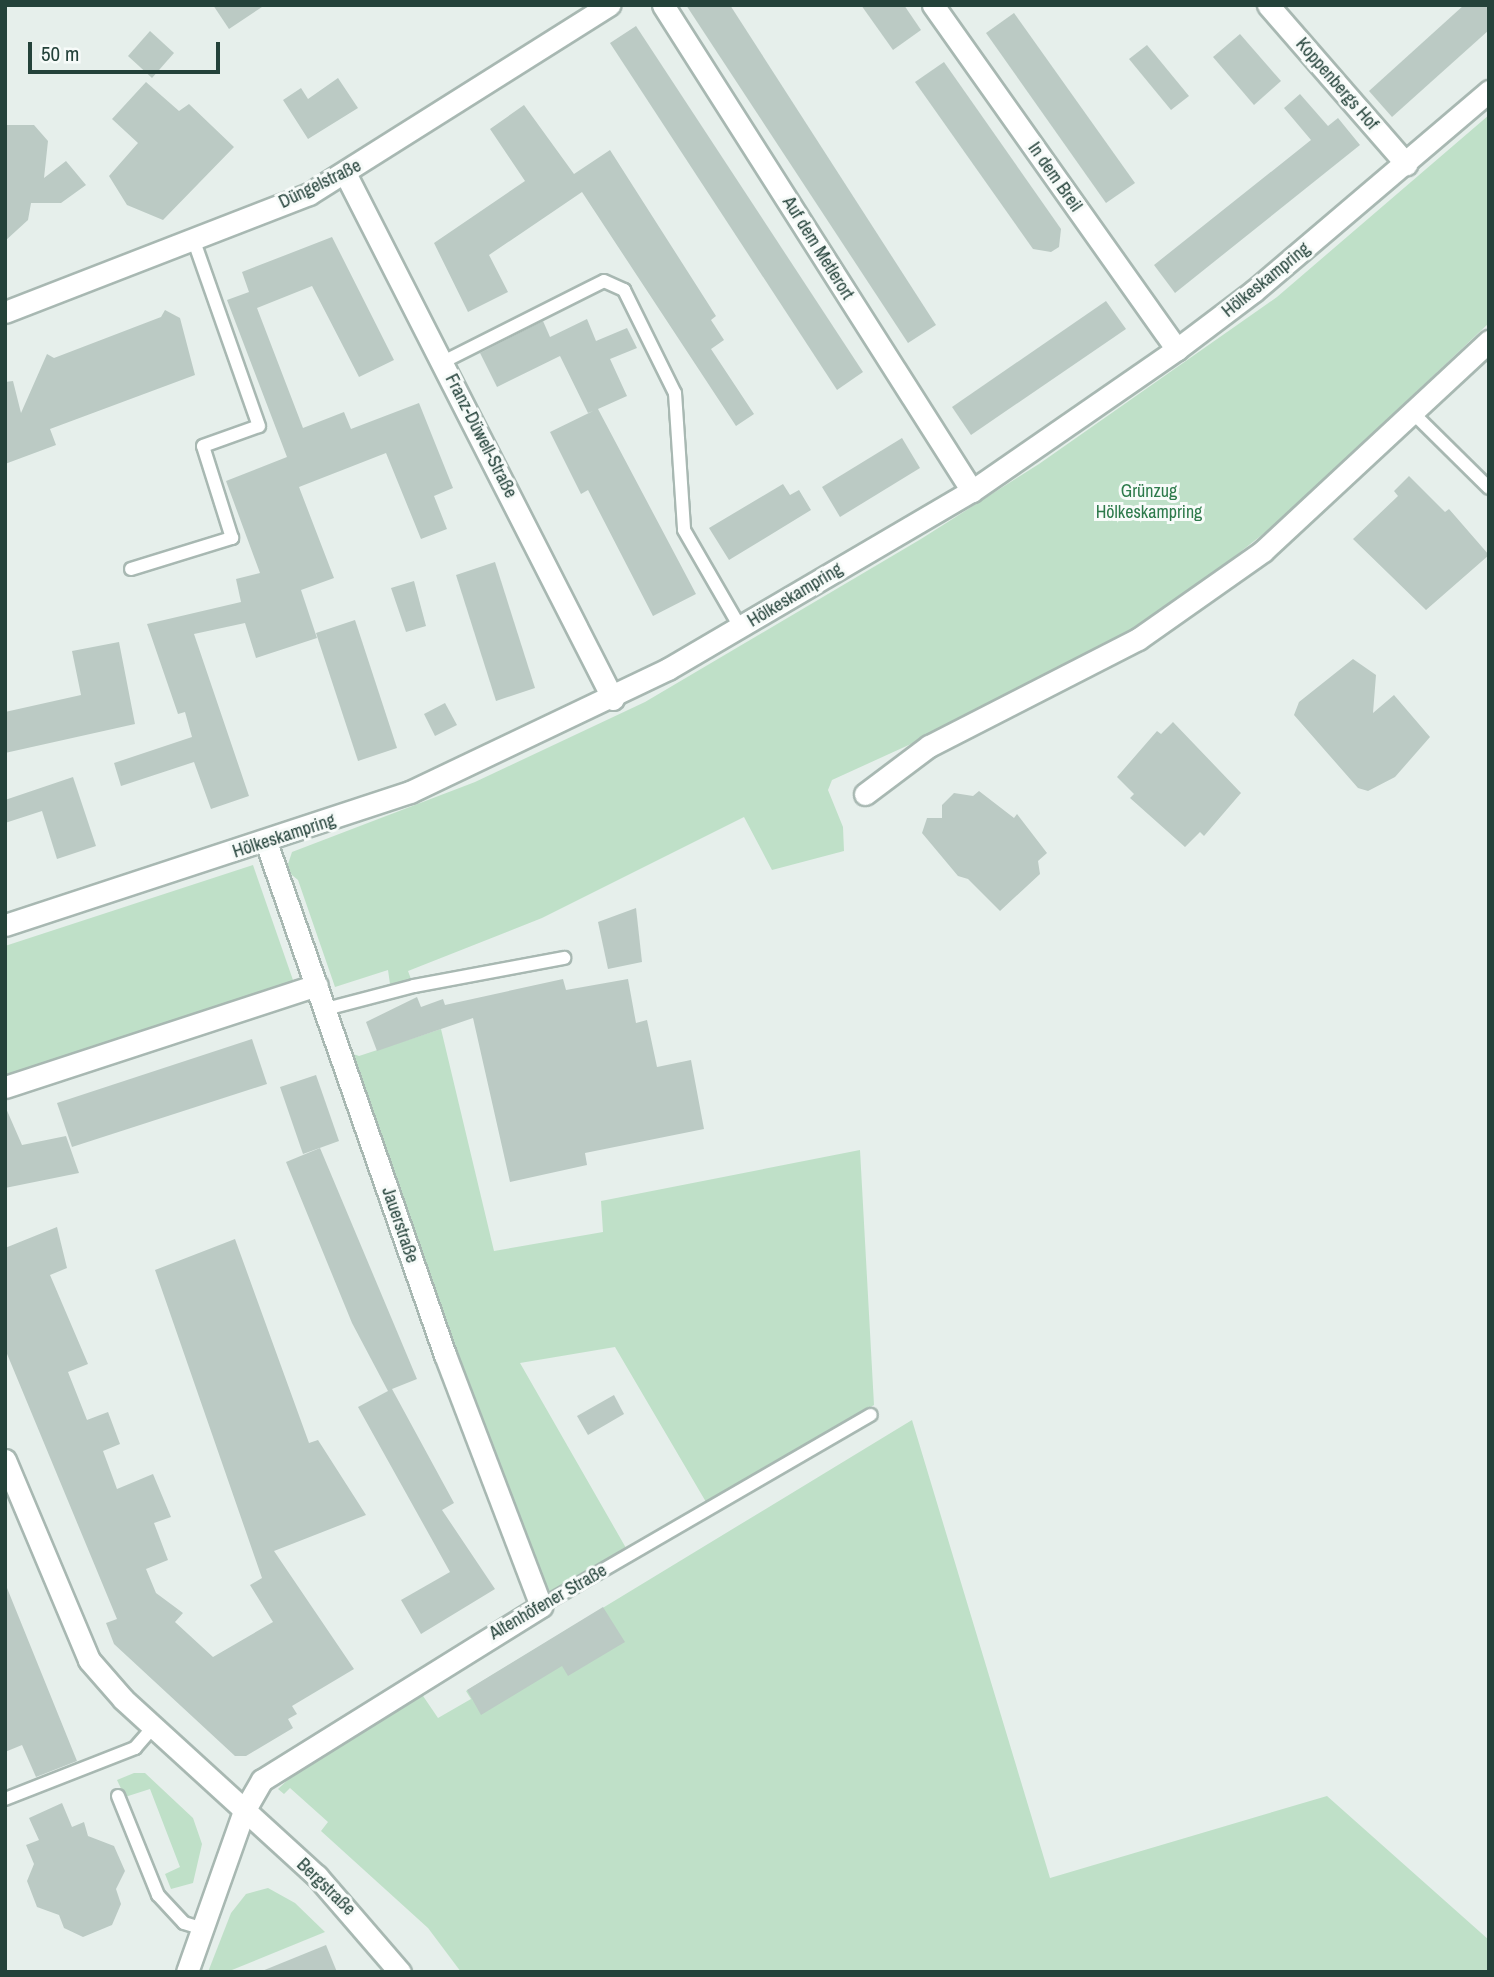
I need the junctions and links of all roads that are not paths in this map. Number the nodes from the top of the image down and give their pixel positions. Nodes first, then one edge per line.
1 (609, 5) edge
2 (663, 5) edge
3 (933, 5) edge
4 (1268, 5) edge
5 (1489, 91) edge
6 (1406, 164) junction
7 (346, 174) junction
8 (193, 239) junction
9 (5, 312) edge
10 (1489, 341) edge
11 (1177, 349) junction
12 (443, 362) junction
13 (1414, 414) junction
14 (1489, 488) edge
15 (972, 491) junction
16 (131, 569) dead end
17 (740, 627) junction
18 (613, 699) junction
19 (865, 794) dead end
20 (266, 842) junction
21 (5, 925) edge
22 (564, 958) dead end
23 (317, 985) junction
24 (326, 1009) junction
25 (5, 1087) edge
26 (871, 1415) dead end
27 (5, 1460) edge
28 (541, 1606) junction
29 (153, 1727) junction
30 (118, 1796) dead end
31 (5, 1798) edge
32 (244, 1811) junction
33 (200, 1928) junction
34 (187, 1972) edge
35 (400, 1972) edge

1 - 7 street, Düngelstraße
2 - 15 street, Auf dem Metlerort
3 - 11 street, In dem Breil
4 - 6 street, Koppenbergs Hof
5 - 6 street, Hölkeskampring
6 - 11 street, Hölkeskampring
7 - 8 street, Düngelstraße
7 - 12 street, Franz-Düwell-Straße
8 - 9 street, Düngelstraße
8 - 16 lane
10 - 13 street
11 - 15 street, Hölkeskampring
12 - 17 lane
12 - 18 street, Franz-Düwell-Straße
13 - 14 lane
13 - 19 street
15 - 17 street, Hölkeskampring
17 - 18 street, Hölkeskampring
18 - 20 street, Hölkeskampring
20 - 21 street, Hölkeskampring
20 - 23 street, Jauerstraße
22 - 24 lane
23 - 24 street, Jauerstraße
23 - 25 street
24 - 28 street, Jauerstraße
26 - 28 lane, Altenhöfener Straße
27 - 29 street
28 - 32 street, Altenhöfener Straße
29 - 31 lane
29 - 32 street
30 - 33 lane
32 - 33 street, Altenhöfener Straße
32 - 35 street, Bergstraße
33 - 34 street, Altenhöfener Straße

